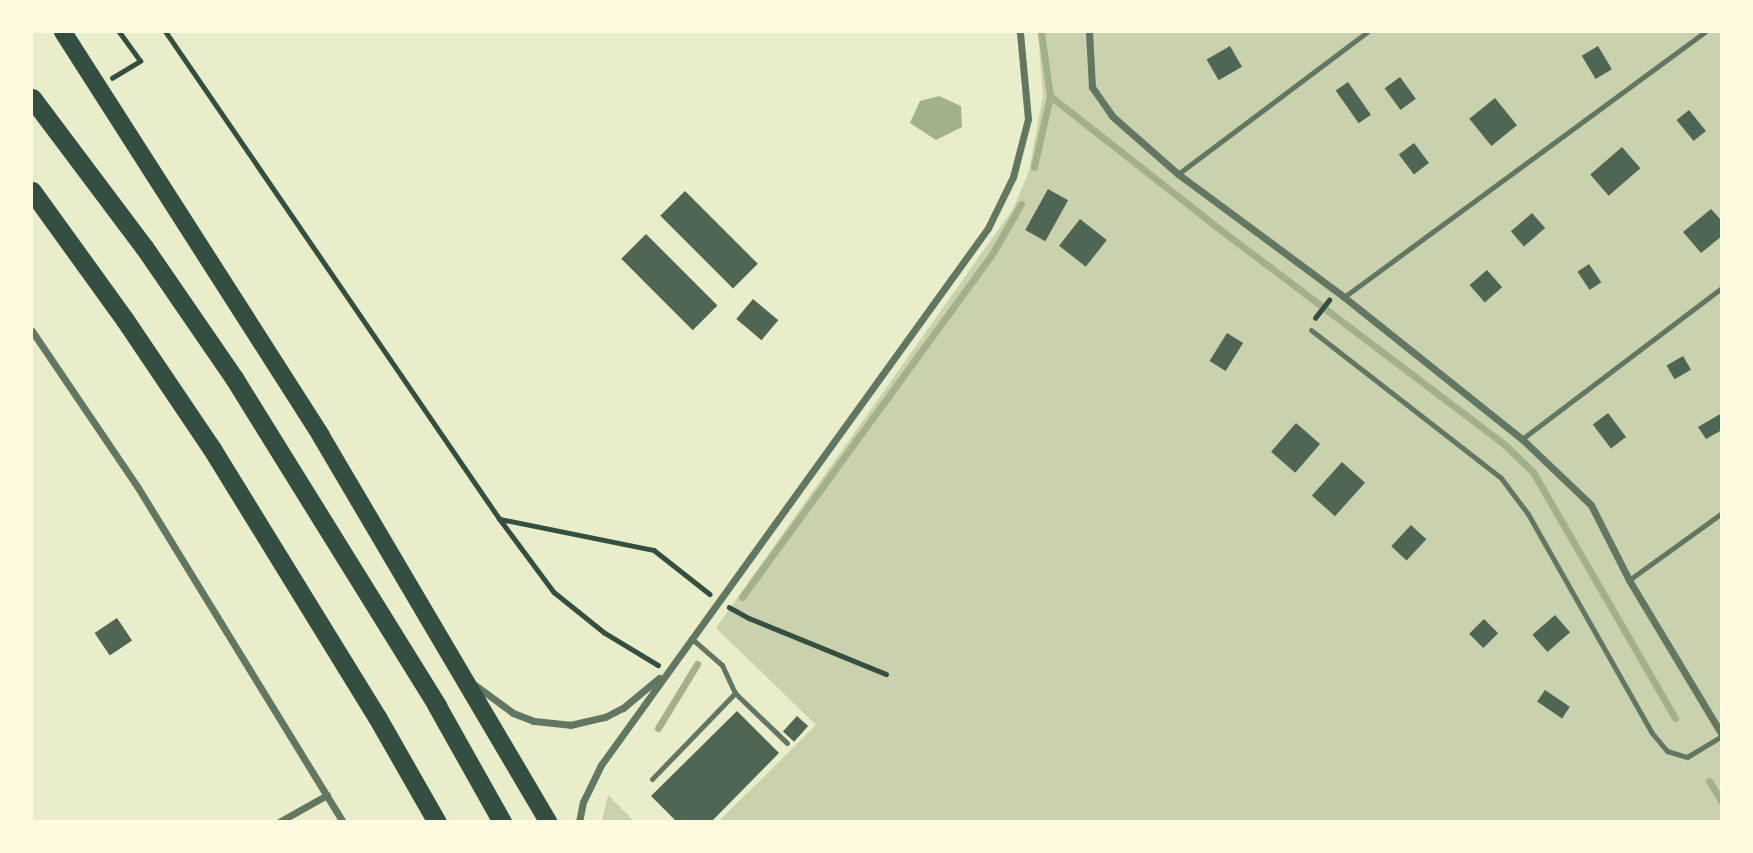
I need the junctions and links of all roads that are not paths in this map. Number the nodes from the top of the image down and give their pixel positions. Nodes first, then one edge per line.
1 (63, 32) edge
2 (1020, 32) edge
3 (1089, 32) edge
4 (1367, 32) edge
5 (1705, 32) edge
6 (32, 98) edge
7 (1178, 174) junction
8 (32, 193) edge
9 (1721, 288) edge
10 (1345, 297) junction
11 (1311, 330) dead end
12 (32, 331) edge
13 (1522, 439) junction
14 (1721, 513) edge
15 (1629, 580) junction
16 (691, 638) junction
17 (450, 658) junction
18 (667, 671) junction
19 (735, 692) junction
20 (1721, 736) edge
21 (787, 743) dead end
22 (652, 779) dead end
23 (327, 795) junction
24 (279, 821) edge
25 (343, 821) edge
26 (437, 821) edge
27 (502, 821) edge
28 (548, 821) edge
29 (579, 821) edge

1 - 17 main road
2 - 16 street
3 - 7 street
4 - 7 lane
5 - 10 lane
6 - 27 highway
7 - 10 street
8 - 26 highway
9 - 13 lane
10 - 13 street
11 - 20 lane
12 - 23 street
13 - 15 street
14 - 15 lane
15 - 20 street
16 - 18 street
16 - 19 lane
17 - 18 street
17 - 28 main road
18 - 29 street
19 - 21 lane
19 - 22 lane
23 - 24 street
23 - 25 street

